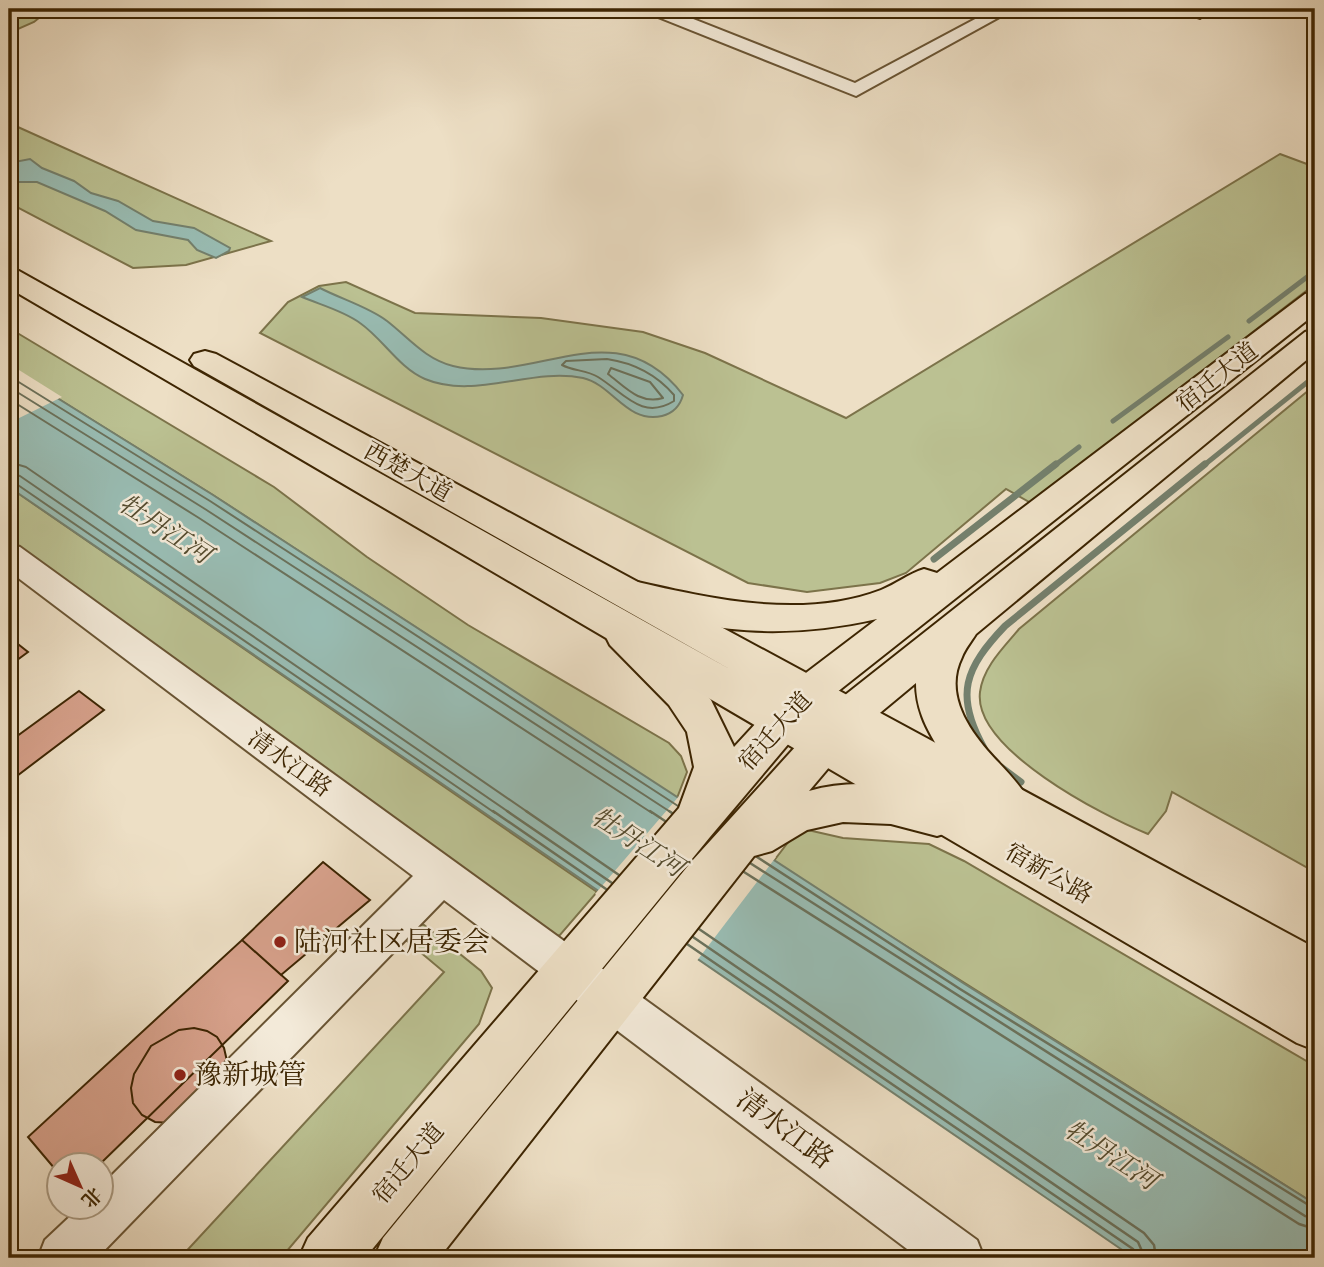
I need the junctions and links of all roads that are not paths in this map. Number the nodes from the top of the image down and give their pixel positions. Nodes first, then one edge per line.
1 (76, 9) edge
2 (92, 9) edge
3 (654, 9) edge
4 (688, 9) edge
5 (986, 9) edge
6 (1006, 9) edge
7 (858, 83) junction
8 (9, 252) edge
9 (9, 277) edge
10 (1315, 300) edge
11 (1315, 338) edge
12 (1015, 533) junction
13 (9, 555) edge
14 (620, 608) junction
15 (965, 621) junction
16 (795, 707) junction
17 (837, 730) junction
18 (997, 821) junction
19 (694, 823) junction
20 (442, 874) junction
21 (708, 876) junction
22 (1315, 974) edge
23 (597, 977) junction
24 (1315, 1025) edge
25 (63, 1258) edge
26 (328, 1258) edge
27 (403, 1258) edge
28 (959, 1258) edge

1 - 2 street
3 - 7 street
4 - 7 street
5 - 7 street
6 - 7 street
8 - 14 main road, 西楚大道
9 - 14 main road, 西楚大道
10 - 12 main road, 宿迁大道
11 - 15 main road, 宿迁大道
12 - 14 main road
12 - 16 main road, 宿迁大道
13 - 20 street, 清水江路
14 - 16 main road, 西楚大道
14 - 19 main road
15 - 17 main road, 宿迁大道
15 - 18 main road
16 - 17 main road, 宿新公路
16 - 19 main road, 宿迁大道
17 - 18 main road, 宿新公路
17 - 21 main road, 宿迁大道
18 - 21 main road
18 - 22 main road, 宿新公路
18 - 24 main road, 宿新公路
19 - 23 main road, 宿迁大道
20 - 23 street, 清水江路
20 - 25 street
21 - 23 main road, 宿迁大道
23 - 26 main road, 宿迁大道
23 - 27 main road, 宿迁大道
23 - 28 street, 清水江路

